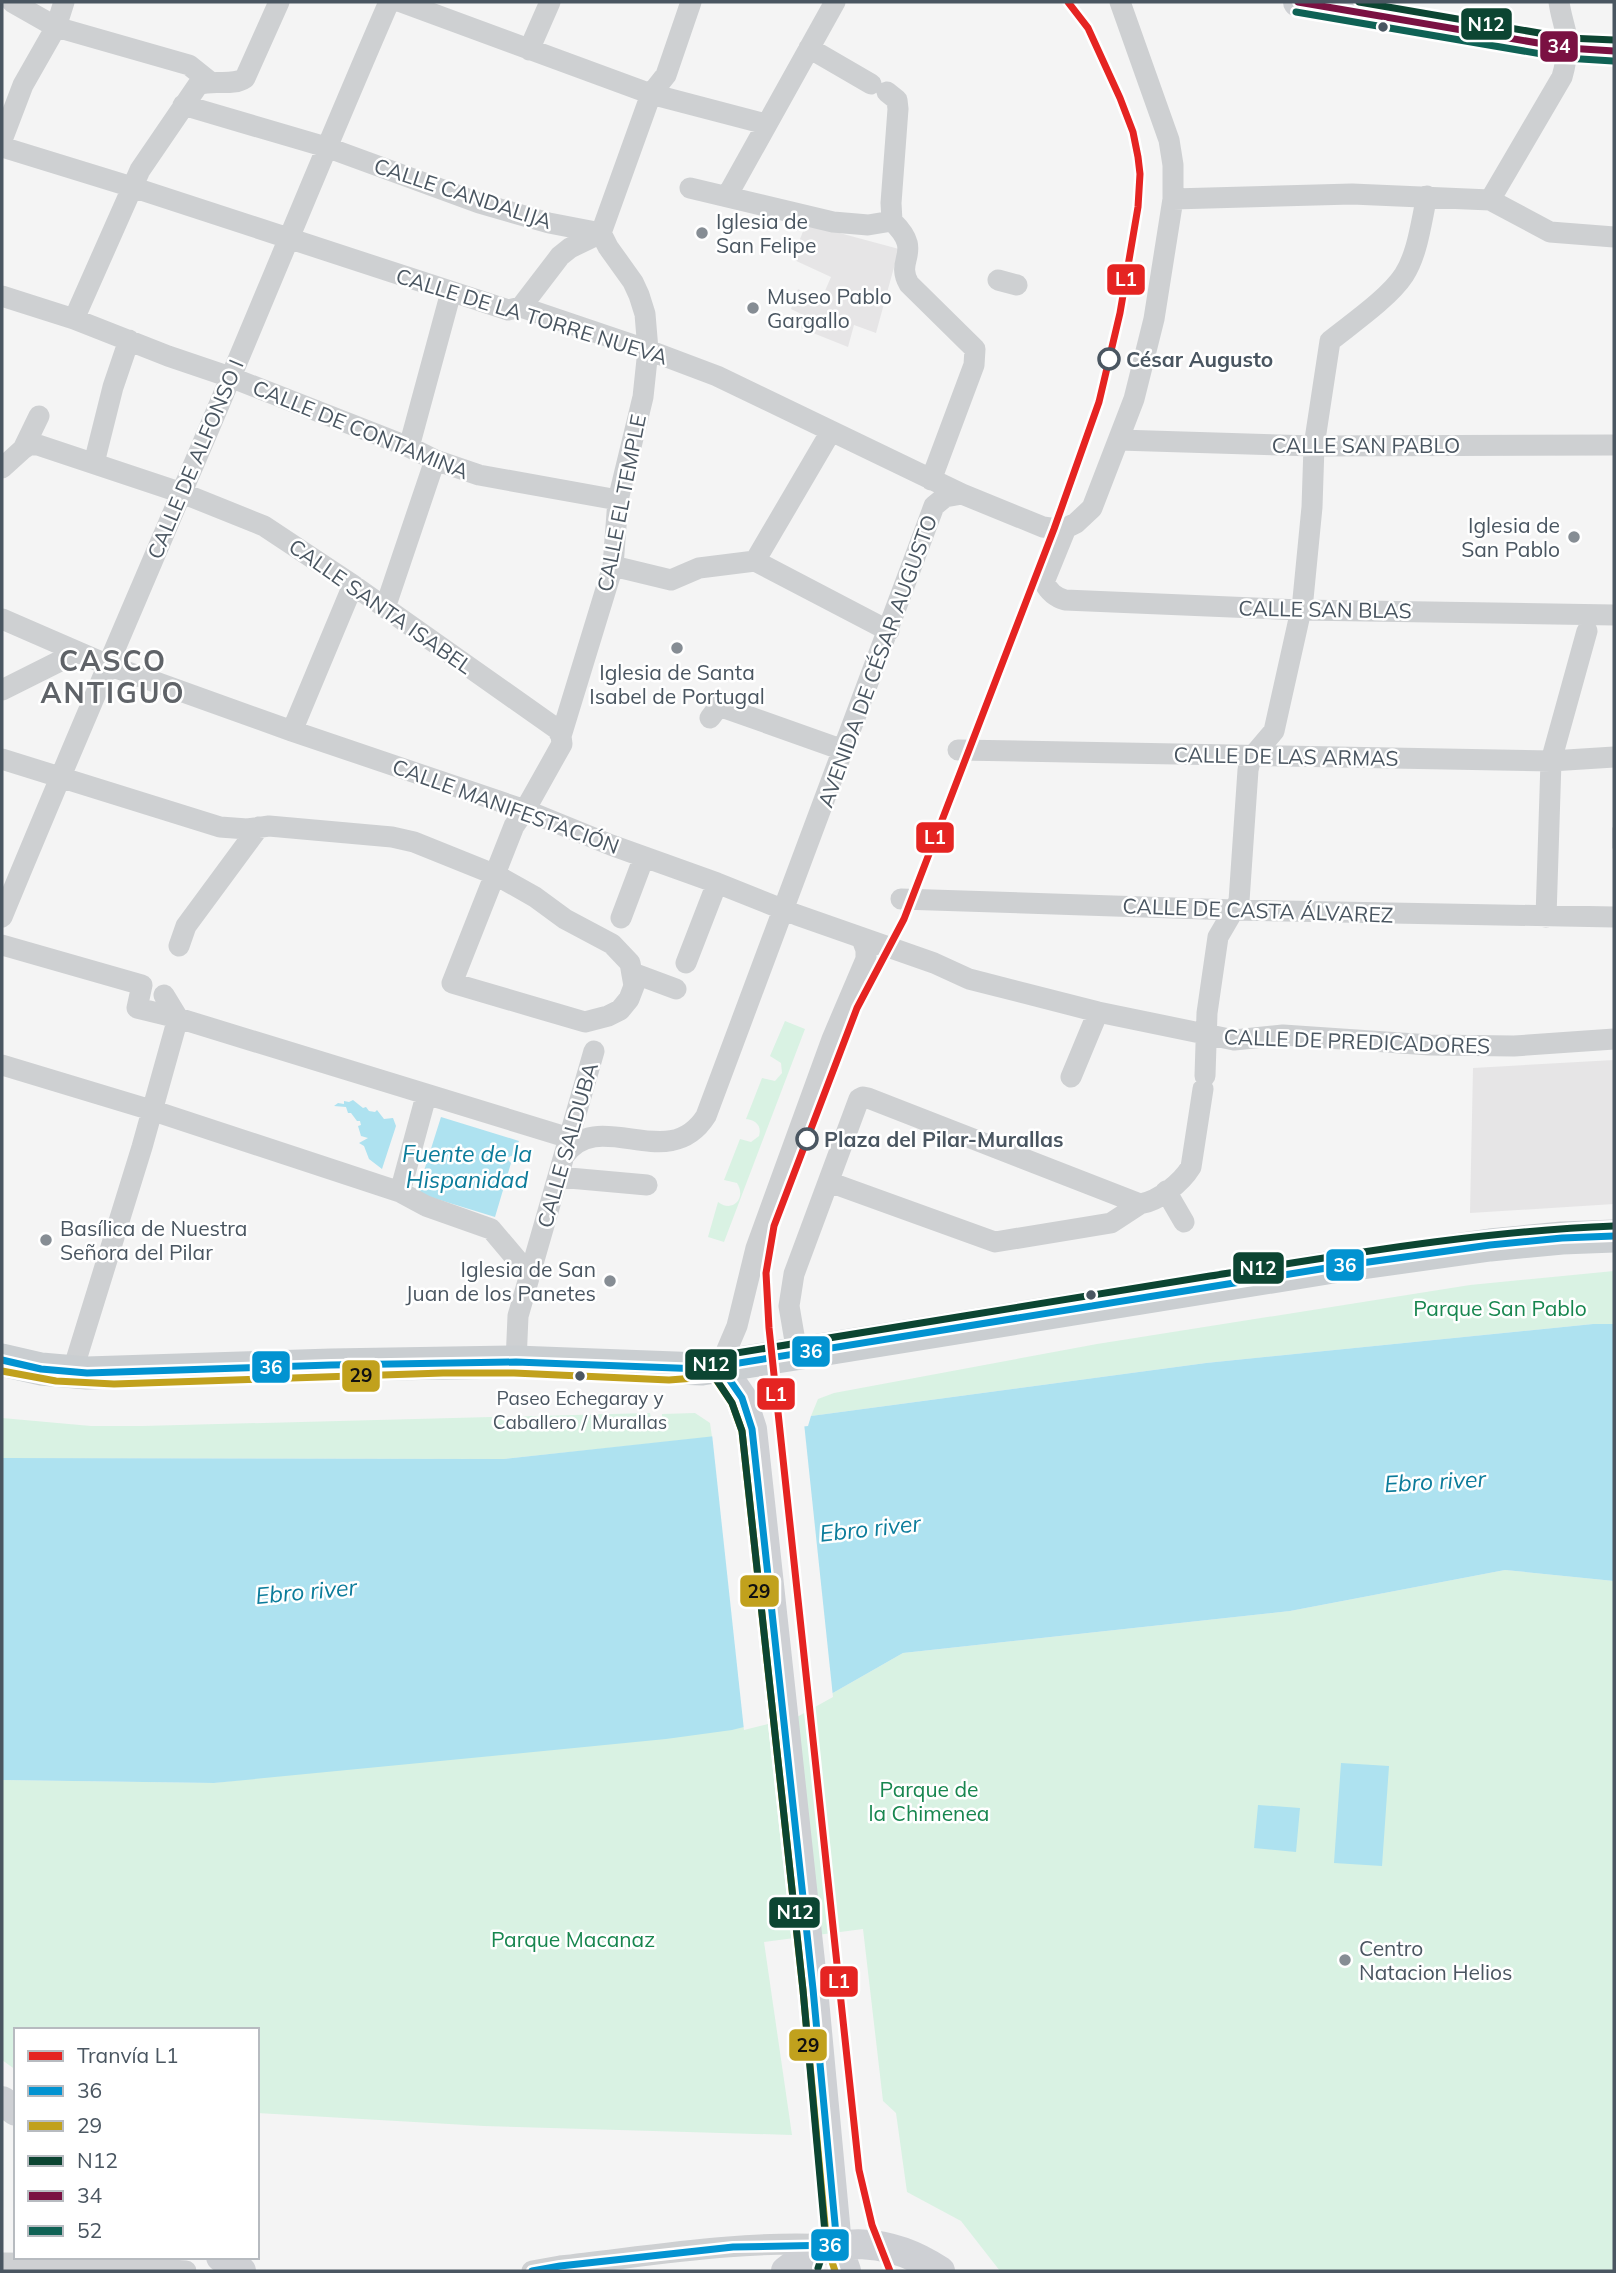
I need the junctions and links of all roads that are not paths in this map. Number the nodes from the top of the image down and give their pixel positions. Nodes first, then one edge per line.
1 (12, 2) edge
2 (64, 2) edge
3 (279, 2) edge
4 (390, 2) edge
5 (401, 2) edge
6 (550, 2) edge
7 (691, 2) edge
8 (835, 2) edge
9 (1120, 2) edge
10 (1298, 2) edge
11 (1559, 2) edge
12 (56, 27) junction
13 (809, 48) junction
14 (1567, 48) junction
15 (529, 50) junction
16 (1614, 51) edge
17 (209, 81) junction
18 (651, 94) junction
19 (183, 105) junction
20 (766, 124) junction
21 (2, 140) edge
22 (2, 147) edge
23 (326, 147) junction
24 (132, 187) junction
25 (690, 188) dead end
26 (727, 196) junction
27 (1427, 196) junction
28 (1173, 199) junction
29 (1490, 200) junction
30 (892, 221) junction
31 (601, 233) junction
32 (1614, 237) edge
33 (288, 238) junction
34 (452, 292) junction
35 (2, 296) edge
36 (521, 307) junction
37 (74, 319) junction
38 (129, 340) junction
39 (648, 350) junction
40 (230, 377) junction
41 (39, 415) dead end
42 (830, 433) junction
43 (1119, 440) junction
44 (1614, 445) edge
45 (409, 446) junction
46 (1314, 446) junction
47 (23, 449) junction
48 (435, 460) junction
49 (94, 463) junction
50 (2, 468) edge
51 (931, 480) junction
52 (182, 493) junction
53 (962, 494) junction
54 (618, 500) junction
55 (1066, 528) junction
56 (755, 561) junction
57 (613, 565) junction
58 (353, 585) junction
59 (1302, 604) junction
60 (385, 608) junction
61 (1614, 615) edge
62 (2, 619) edge
63 (889, 631) junction
64 (1587, 631) dead end
65 (78, 652) junction
66 (108, 665) junction
67 (2, 690) edge
68 (710, 718) dead end
69 (292, 731) junction
70 (562, 740) junction
71 (843, 750) junction
72 (958, 750) dead end
73 (1254, 756) junction
74 (1613, 757) edge
75 (2, 759) edge
76 (1551, 761) junction
77 (61, 778) junction
78 (526, 810) junction
79 (259, 827) junction
80 (644, 857) junction
81 (496, 875) junction
82 (718, 883) junction
83 (901, 898) dead end
84 (784, 910) junction
85 (1234, 910) junction
86 (2, 917) edge
87 (1546, 917) junction
88 (1614, 917) edge
89 (616, 931) junction
90 (862, 939) junction
91 (2, 945) edge
92 (179, 946) dead end
93 (902, 952) joint
94 (686, 963) dead end
95 (634, 972) junction
96 (676, 989) dead end
97 (164, 995) dead end
98 (1098, 1012) junction
99 (178, 1018) junction
100 (1206, 1035) junction
101 (1614, 1040) edge
102 (594, 1051) dead end
103 (2, 1065) edge
104 (1071, 1077) dead end
105 (426, 1096) junction
106 (151, 1110) junction
107 (571, 1145) junction
108 (558, 1177) junction
109 (829, 1182) junction
110 (647, 1185) dead end
111 (1166, 1191) junction
112 (400, 1192) junction
113 (1140, 1204) junction
114 (1184, 1222) dead end
115 (1614, 1236) edge
116 (530, 1275) junction
117 (797, 1353) junction
118 (2, 1360) edge
119 (516, 1362) junction
120 (720, 1366) junction
121 (72, 1373) junction
122 (224, 2259) edge
123 (141, 2261) edge
124 (2, 2263) edge
125 (837, 2263) edge
126 (186, 2271) edge
127 (241, 2271) edge
128 (532, 2271) edge
129 (786, 2271) edge
130 (940, 2271) edge

1 - 12 street
2 - 12 street
3 - 17 street
4 - 23 street, CALLE DE ALFONSO I
5 - 15 street
6 - 15 street
7 - 18 street
8 - 13 street
9 - 28 street
10 - 14 main road
11 - 14 street
12 - 17 street
12 - 21 street
13 - 20 street
13 - 30 street
14 - 16 main road
14 - 29 street
15 - 18 street
17 - 19 street
18 - 20 street
18 - 31 street
19 - 23 street, CALLE CANDALIJA
19 - 24 street
20 - 26 street
22 - 24 street, CALLE DE LA TORRE NUEVA
23 - 31 street, CALLE CANDALIJA
23 - 33 street, CALLE DE ALFONSO I
24 - 33 street, CALLE DE LA TORRE NUEVA
24 - 37 street
25 - 26 street
26 - 30 street
27 - 28 street
27 - 29 street
27 - 46 street
28 - 43 street
29 - 32 street
30 - 51 street
31 - 36 street
31 - 39 street, CALLE EL TEMPLE
33 - 34 street, CALLE DE LA TORRE NUEVA
33 - 40 street, CALLE DE ALFONSO I
34 - 36 street, CALLE DE LA TORRE NUEVA
34 - 45 street
35 - 37 street, CALLE DE CONTAMINA
36 - 39 street, CALLE DE LA TORRE NUEVA
37 - 38 street, CALLE DE CONTAMINA
38 - 40 street, CALLE DE CONTAMINA
38 - 49 street
39 - 42 street, CALLE DE LA TORRE NUEVA
39 - 54 street, CALLE EL TEMPLE
40 - 45 street, CALLE DE CONTAMINA
40 - 52 street, CALLE DE ALFONSO I
41 - 47 street
42 - 51 street, CALLE DE LA TORRE NUEVA
42 - 56 street
43 - 46 street, CALLE SAN PABLO
43 - 55 street
44 - 46 street, CALLE SAN PABLO
45 - 48 street, CALLE DE CONTAMINA
46 - 59 street
47 - 49 street, CALLE SANTA ISABEL
47 - 50 street
48 - 54 street, CALLE DE CONTAMINA
48 - 60 street
49 - 52 street, CALLE SANTA ISABEL
51 - 53 street, CALLE DE LA TORRE NUEVA
52 - 58 street, CALLE SANTA ISABEL
52 - 66 street, CALLE DE ALFONSO I
53 - 55 street
53 - 63 street, AVENIDA DE CÉSAR AUGUSTO
54 - 57 street, CALLE EL TEMPLE
55 - 59 street, CALLE SAN BLAS
56 - 57 street
56 - 63 street
57 - 70 street, CALLE EL TEMPLE
58 - 60 street, CALLE SANTA ISABEL
58 - 69 street
59 - 61 street, CALLE SAN BLAS
59 - 73 street
60 - 70 street, CALLE SANTA ISABEL
62 - 65 street, CALLE MANIFESTACIÓN
63 - 71 street, AVENIDA DE CÉSAR AUGUSTO
64 - 76 street
65 - 66 street, CALLE MANIFESTACIÓN
65 - 67 street
66 - 69 street, CALLE MANIFESTACIÓN
66 - 77 street, CALLE DE ALFONSO I
68 - 71 street
69 - 78 street, CALLE MANIFESTACIÓN
70 - 78 street, CALLE EL TEMPLE
71 - 84 street, AVENIDA DE CÉSAR AUGUSTO
72 - 73 street, CALLE DE LAS ARMAS
73 - 76 street, CALLE DE LAS ARMAS
73 - 85 street
74 - 76 street, CALLE DE LAS ARMAS
75 - 77 street
76 - 87 street
77 - 79 street
77 - 86 street, CALLE DE ALFONSO I
78 - 80 street, CALLE MANIFESTACIÓN
78 - 81 street, CALLE EL TEMPLE
79 - 81 street
79 - 92 street
80 - 82 street, CALLE MANIFESTACIÓN
80 - 89 street
81 - 89 street
81 - 95 street, CALLE EL TEMPLE
82 - 84 street, CALLE MANIFESTACIÓN
82 - 94 street
83 - 85 street, CALLE DE CASTA ÁLVAREZ
84 - 90 street, CALLE MANIFESTACIÓN
84 - 107 street, AVENIDA DE CÉSAR AUGUSTO
85 - 87 street, CALLE DE CASTA ÁLVAREZ
85 - 100 street
87 - 88 street, CALLE DE CASTA ÁLVAREZ
89 - 95 street
90 - 93 street, CALLE MANIFESTACIÓN
90 - 120 street
91 - 99 street
93 - 98 street, CALLE DE PREDICADORES
95 - 96 street
97 - 99 street
98 - 100 street, CALLE DE PREDICADORES
98 - 104 street
99 - 105 street
99 - 106 street
100 - 101 street, CALLE DE PREDICADORES
100 - 111 street
102 - 107 street, CALLE SALDUBA
103 - 106 street
105 - 107 street
105 - 112 street
106 - 112 street
106 - 121 street
107 - 108 street, CALLE SALDUBA
108 - 110 street
108 - 116 street, CALLE SALDUBA
109 - 113 street
109 - 113 street
109 - 117 street
111 - 113 street
111 - 114 street
112 - 116 street
115 - 117 main road
116 - 119 street, CALLE SALDUBA
117 - 120 main road
118 - 121 main road
119 - 120 main road
119 - 121 main road
120 - 125 main road
122 - 127 main road
123 - 124 street
123 - 126 street
125 - 128 street
125 - 129 main road
125 - 130 main road

